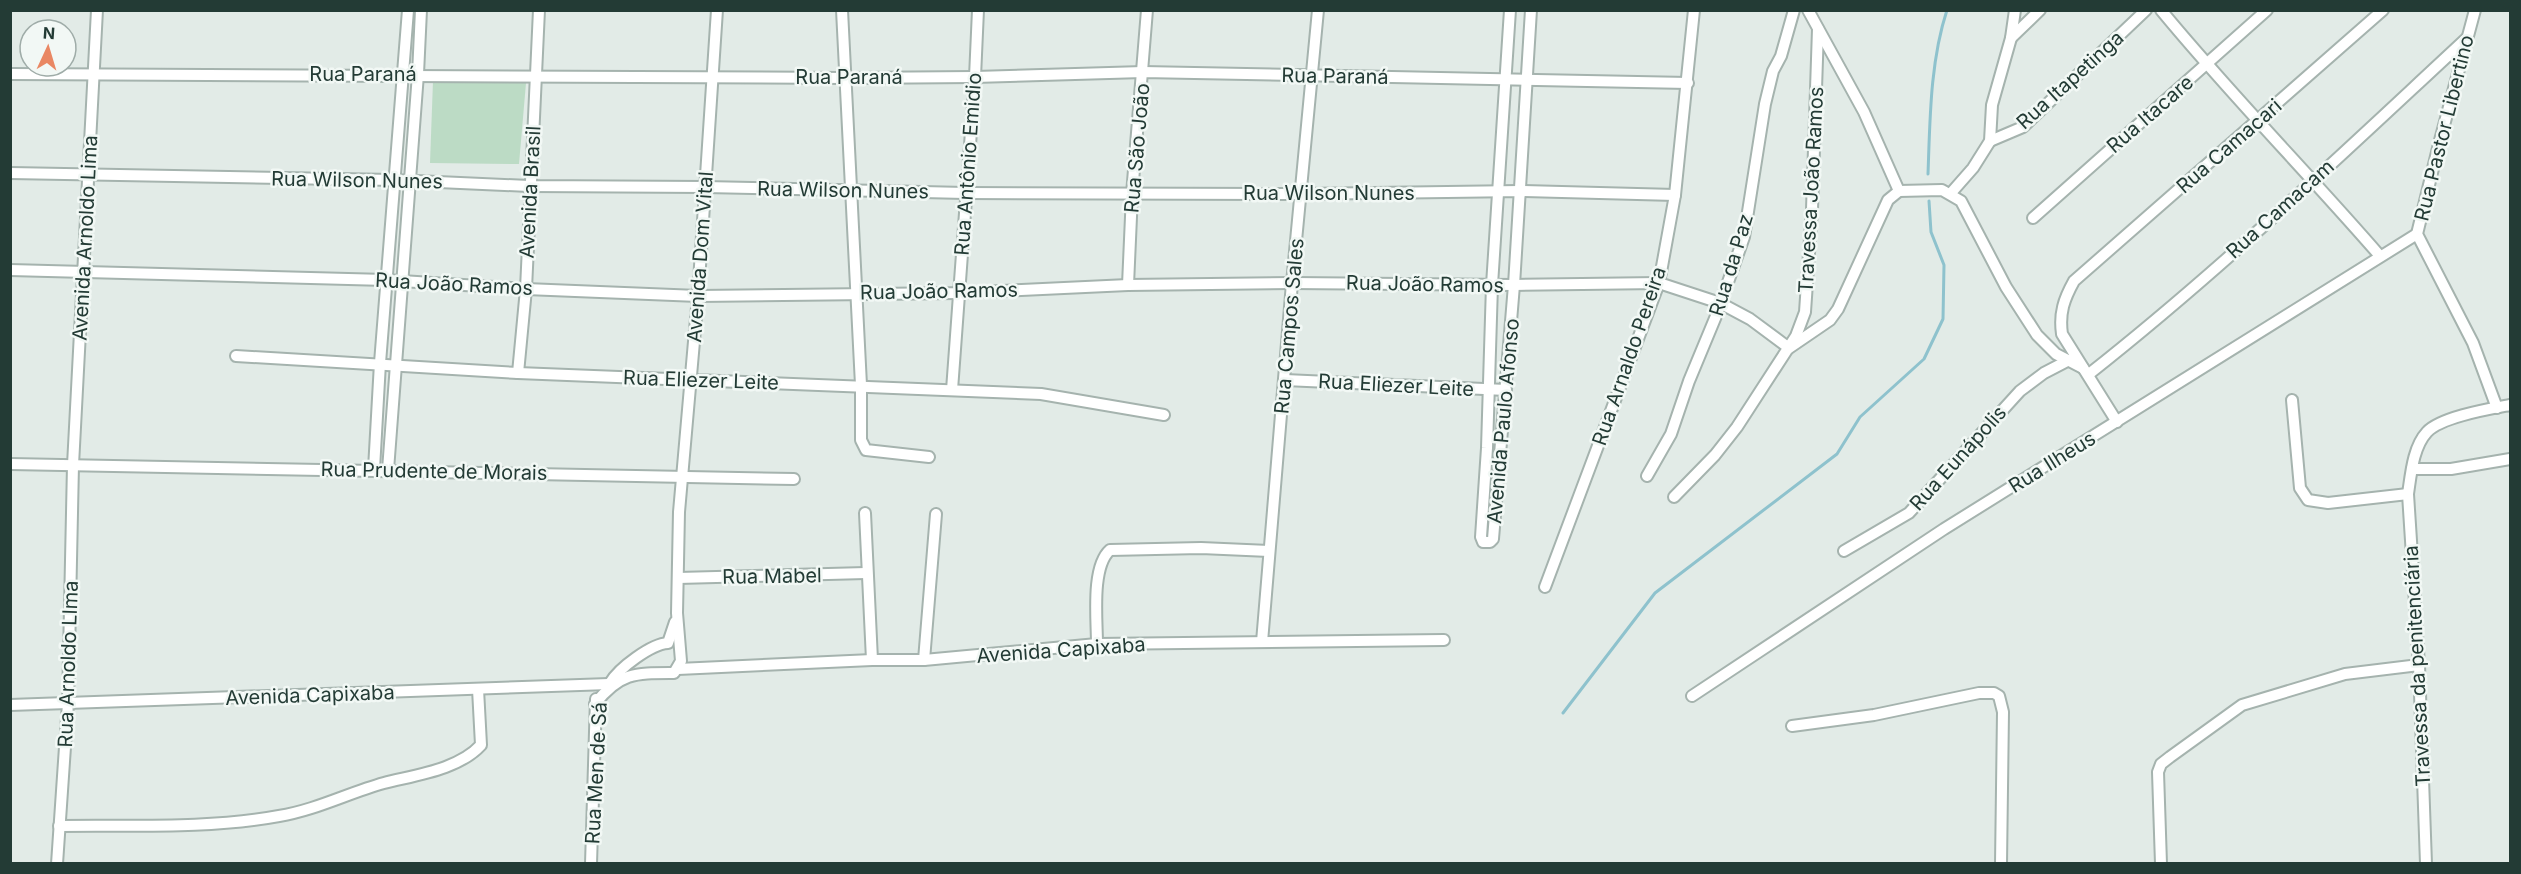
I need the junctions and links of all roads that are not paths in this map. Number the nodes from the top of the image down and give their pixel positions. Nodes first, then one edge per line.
1 (97, 10) edge
2 (408, 10) edge
3 (421, 10) edge
4 (540, 10) edge
5 (717, 10) edge
6 (842, 10) edge
7 (978, 10) edge
8 (1147, 10) edge
9 (1318, 10) edge
10 (1510, 10) edge
11 (1531, 10) edge
12 (1694, 10) edge
13 (1794, 10) edge
14 (1808, 10) edge
15 (2015, 10) edge
16 (2040, 10) edge
17 (2146, 10) edge
18 (2161, 10) edge
19 (2267, 10) edge
20 (2383, 10) edge
21 (2463, 10) edge
22 (2474, 16) edge
23 (1818, 29) junction
24 (2011, 38) junction
25 (2466, 39) junction
26 (2206, 65) junction
27 (1143, 72) junction
28 (10, 74) edge
29 (92, 74) junction
30 (404, 74) junction
31 (418, 74) junction
32 (536, 76) junction
33 (714, 76) junction
34 (1311, 76) junction
35 (975, 77) junction
36 (847, 78) junction
37 (1506, 78) junction
38 (1525, 79) junction
39 (1688, 83) junction
40 (2259, 121) junction
41 (1990, 141) junction
42 (10, 173) edge
43 (88, 175) junction
44 (394, 180) junction
45 (410, 180) junction
46 (2314, 180) junction
47 (529, 186) junction
48 (705, 187) junction
49 (852, 190) junction
50 (1899, 190) junction
51 (1520, 191) junction
52 (1498, 192) junction
53 (966, 193) junction
54 (1951, 193) junction
55 (1132, 194) junction
56 (1300, 194) junction
57 (1675, 195) junction
58 (2033, 218) dead end
59 (2417, 234) junction
60 (2380, 256) junction
61 (10, 270) edge
62 (84, 272) junction
63 (386, 280) junction
64 (401, 281) junction
65 (1292, 283) junction
66 (1659, 283) junction
67 (1128, 285) junction
68 (1492, 285) junction
69 (1514, 285) junction
70 (525, 289) junction
71 (857, 292) junction
72 (958, 292) junction
73 (698, 296) junction
74 (1720, 303) junction
75 (1789, 348) junction
76 (236, 356) dead end
77 (2069, 360) junction
78 (380, 363) junction
79 (394, 364) junction
80 (2086, 371) junction
81 (518, 373) junction
82 (1285, 380) junction
83 (689, 381) junction
84 (861, 385) junction
85 (952, 390) junction
86 (1489, 390) junction
87 (1506, 390) junction
88 (2292, 400) dead end
89 (2511, 405) edge
90 (2497, 408) junction
91 (1164, 415) dead end
92 (2117, 422) junction
93 (928, 457) dead end
94 (2511, 459) edge
95 (10, 464) edge
96 (73, 465) junction
97 (2412, 469) junction
98 (374, 470) junction
99 (388, 470) junction
100 (1647, 476) dead end
101 (682, 477) junction
102 (794, 479) dead end
103 (2408, 494) junction
104 (1674, 497) dead end
105 (864, 513) dead end
106 (936, 514) dead end
107 (1844, 551) dead end
108 (1269, 552) junction
109 (866, 573) junction
110 (678, 578) junction
111 (1545, 587) dead end
112 (676, 613) junction
113 (1444, 640) dead end
114 (1262, 642) junction
115 (1097, 644) junction
116 (872, 660) junction
117 (924, 660) junction
118 (2419, 665) junction
119 (673, 671) junction
120 (609, 684) junction
121 (478, 689) junction
122 (1692, 696) dead end
123 (68, 704) junction
124 (595, 704) junction
125 (10, 705) edge
126 (1792, 726) dead end
127 (59, 826) junction
128 (57, 864) edge
129 (591, 864) edge
130 (2001, 864) edge
131 (2161, 864) edge
132 (2426, 864) edge

1 - 29 street, Avenida Arnoldo Lima
2 - 30 street
3 - 31 street
4 - 32 street, Avenida Brasil
5 - 33 street, Avenida Dom Vital
6 - 36 street
7 - 35 street, Rua Antônio Emidio
8 - 27 street, Rua São João
9 - 34 street, Rua Campos Sales
10 - 37 street, Avenida Paulo Afonso
11 - 38 street, Avenida Paulo Afonso
12 - 39 street, Rua Arnaldo Pereira
13 - 74 street, Rua da Paz
14 - 23 street
15 - 24 street
16 - 24 street
17 - 41 street, Rua Itapetinga
18 - 26 street
19 - 26 street, Rua Itacare
20 - 40 street, Rua Camacari
21 - 22 street
22 - 25 street, Rua Pastor Libertino
23 - 50 street
23 - 75 street, Travessa João Ramos
24 - 41 street
25 - 46 street, Rua Camacam
25 - 59 street, Rua Pastor Libertino
26 - 40 street
26 - 58 street, Rua Itacare
27 - 34 street, Rua Paraná
27 - 35 street, Rua Paraná
27 - 55 street, Rua São João
28 - 29 street, Rua Paraná
29 - 30 street, Rua Paraná
29 - 43 street, Avenida Arnoldo Lima
30 - 31 street, Rua Paraná
30 - 44 street
31 - 32 street, Rua Paraná
31 - 45 street
32 - 33 street, Rua Paraná
32 - 47 street, Avenida Brasil
33 - 36 street, Rua Paraná
33 - 48 street, Avenida Dom Vital
34 - 37 street, Rua Paraná
34 - 56 street, Rua Campos Sales
35 - 36 street, Rua Paraná
35 - 53 street, Rua Antônio Emidio
36 - 49 street
37 - 38 street, Rua Paraná
37 - 52 street, Avenida Paulo Afonso
38 - 39 street, Rua Paraná
38 - 51 street, Avenida Paulo Afonso
39 - 57 street, Rua Arnaldo Pereira
40 - 46 street
40 - 80 street, Rua Camacari
41 - 54 street
42 - 43 street, Rua Wilson Nunes
43 - 44 street, Rua Wilson Nunes
43 - 62 street, Avenida Arnoldo Lima
44 - 45 street, Rua Wilson Nunes
44 - 63 street
45 - 47 street, Rua Wilson Nunes
45 - 64 street
46 - 60 street
46 - 80 street, Rua Camacam
47 - 48 street, Rua Wilson Nunes
47 - 70 street, Avenida Brasil
48 - 49 street, Rua Wilson Nunes
48 - 73 street, Avenida Dom Vital
49 - 53 street, Rua Wilson Nunes
49 - 71 street
50 - 54 street
50 - 75 street
51 - 52 street, Rua Wilson Nunes
51 - 57 street, Rua Wilson Nunes
51 - 69 street, Avenida Paulo Afonso
52 - 56 street, Rua Wilson Nunes
52 - 68 street, Avenida Paulo Afonso
53 - 55 street, Rua Wilson Nunes
53 - 72 street, Rua Antônio Emidio
54 - 77 street
55 - 56 street, Rua Wilson Nunes
55 - 67 street, Rua São João
56 - 65 street, Rua Campos Sales
57 - 66 street, Rua Arnaldo Pereira
59 - 60 street, Rua Ilheus
59 - 90 street, Rua Pastor Libertino
60 - 92 street, Rua Ilheus
61 - 62 street, Rua João Ramos
62 - 63 street, Rua João Ramos
62 - 96 street, Avenida Arnoldo Lima
63 - 64 street, Rua João Ramos
63 - 78 street
64 - 70 street, Rua João Ramos
64 - 79 street
65 - 67 street, Rua João Ramos
65 - 68 street, Rua João Ramos
65 - 82 street, Rua Campos Sales
66 - 69 street, Rua João Ramos
66 - 74 street, Rua João Ramos
66 - 111 street, Rua Arnaldo Pereira
67 - 72 street, Rua João Ramos
68 - 69 street, Rua João Ramos
68 - 86 street, Avenida Paulo Afonso
69 - 87 street, Avenida Paulo Afonso
70 - 73 street, Rua João Ramos
70 - 81 street, Avenida Brasil
71 - 72 street, Rua João Ramos
71 - 73 street, Rua João Ramos
71 - 84 street
72 - 85 street, Rua Antônio Emidio
73 - 83 street, Avenida Dom Vital
74 - 75 street, Rua João Ramos
74 - 100 street, Rua da Paz
75 - 104 street
76 - 78 street, Rua Eliezer Leite
77 - 80 street
77 - 107 street, Rua Eunápolis
78 - 79 street, Rua Eliezer Leite
78 - 98 street
79 - 81 street, Rua Eliezer Leite
79 - 99 street
80 - 92 street
81 - 83 street, Rua Eliezer Leite
82 - 86 street, Rua Eliezer Leite
82 - 108 street, Rua Campos Sales
83 - 84 street, Rua Eliezer Leite
83 - 101 street, Avenida Dom Vital
84 - 85 street, Rua Eliezer Leite
84 - 93 street
85 - 91 street, Rua Eliezer Leite
86 - 87 street, Rua Eliezer Leite
86 - 87 street, Avenida Paulo Afonso
88 - 103 street
89 - 90 street, Travessa da penitenciária
90 - 97 street, Travessa da penitenciária
92 - 122 street, Rua Ilheus
94 - 97 street
95 - 96 street, Rua Prudente de Morais
96 - 98 street, Rua Prudente de Morais
96 - 123 street, Rua Arnoldo LIma
97 - 103 street, Travessa da penitenciária
98 - 99 street, Rua Prudente de Morais
99 - 101 street, Rua Prudente de Morais
101 - 102 street, Rua Prudente de Morais
101 - 110 street, Avenida Dom Vital
103 - 118 street, Travessa da penitenciária
105 - 109 street
106 - 117 street
108 - 114 street, Rua Campos Sales
108 - 115 street
109 - 110 street, Rua Mabel
109 - 116 street
110 - 112 street, Avenida Dom Vital
112 - 119 street, Avenida Dom Vital
112 - 120 street, Rua Men de Sá
113 - 114 street, Avenida Capixaba
114 - 115 street, Avenida Capixaba
115 - 117 street, Avenida Capixaba
116 - 117 street, Avenida Capixaba
116 - 119 street, Avenida Capixaba
118 - 131 street
118 - 132 street, Travessa da penitenciária
119 - 124 street, Avenida Capixaba
120 - 121 street, Avenida Capixaba
120 - 124 street, Rua Men de Sá
121 - 123 street, Avenida Capixaba
121 - 127 street
123 - 125 street, Avenida Capixaba
123 - 127 street, Rua Arnoldo LIma
124 - 129 street, Rua Men de Sá
126 - 130 street
127 - 128 street, Rua Arnoldo LIma

